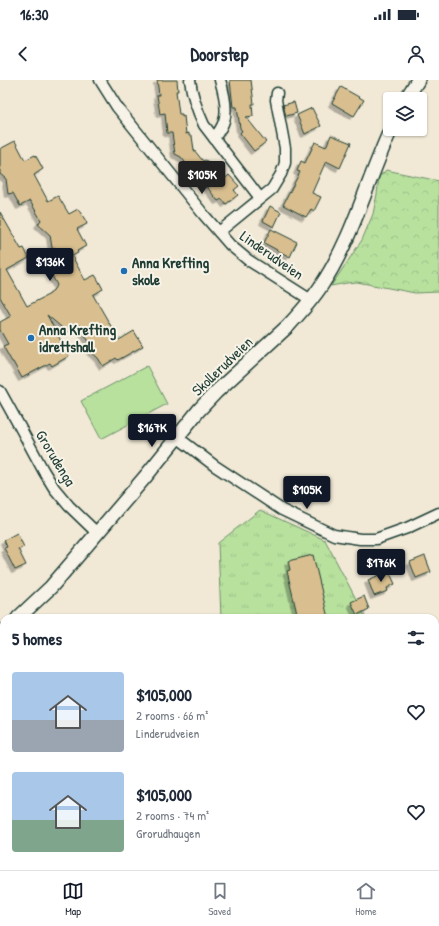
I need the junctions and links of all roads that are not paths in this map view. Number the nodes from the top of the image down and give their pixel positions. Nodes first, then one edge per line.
1 (100, 80) edge
2 (190, 80) edge
3 (220, 80) edge
4 (418, 80) edge
5 (410, 92) edge
6 (277, 93) dead end
7 (388, 136) edge
8 (214, 138) junction
9 (260, 198) junction
10 (219, 232) junction
11 (311, 300) junction
12 (0, 391) edge
13 (177, 437) junction
14 (439, 513) edge
15 (96, 534) junction
16 (22, 614) edge

1 - 10 street, Linderudveien
2 - 8 street
3 - 8 street
4 - 5 street
6 - 9 street
7 - 11 street, Skollerudveien
8 - 9 street
9 - 10 street
10 - 11 street, Linderudveien
11 - 13 street, Skollerudveien
12 - 15 street, Grorudenga
13 - 14 street
13 - 15 street, Skollerudveien
15 - 16 street, Skollerudveien

